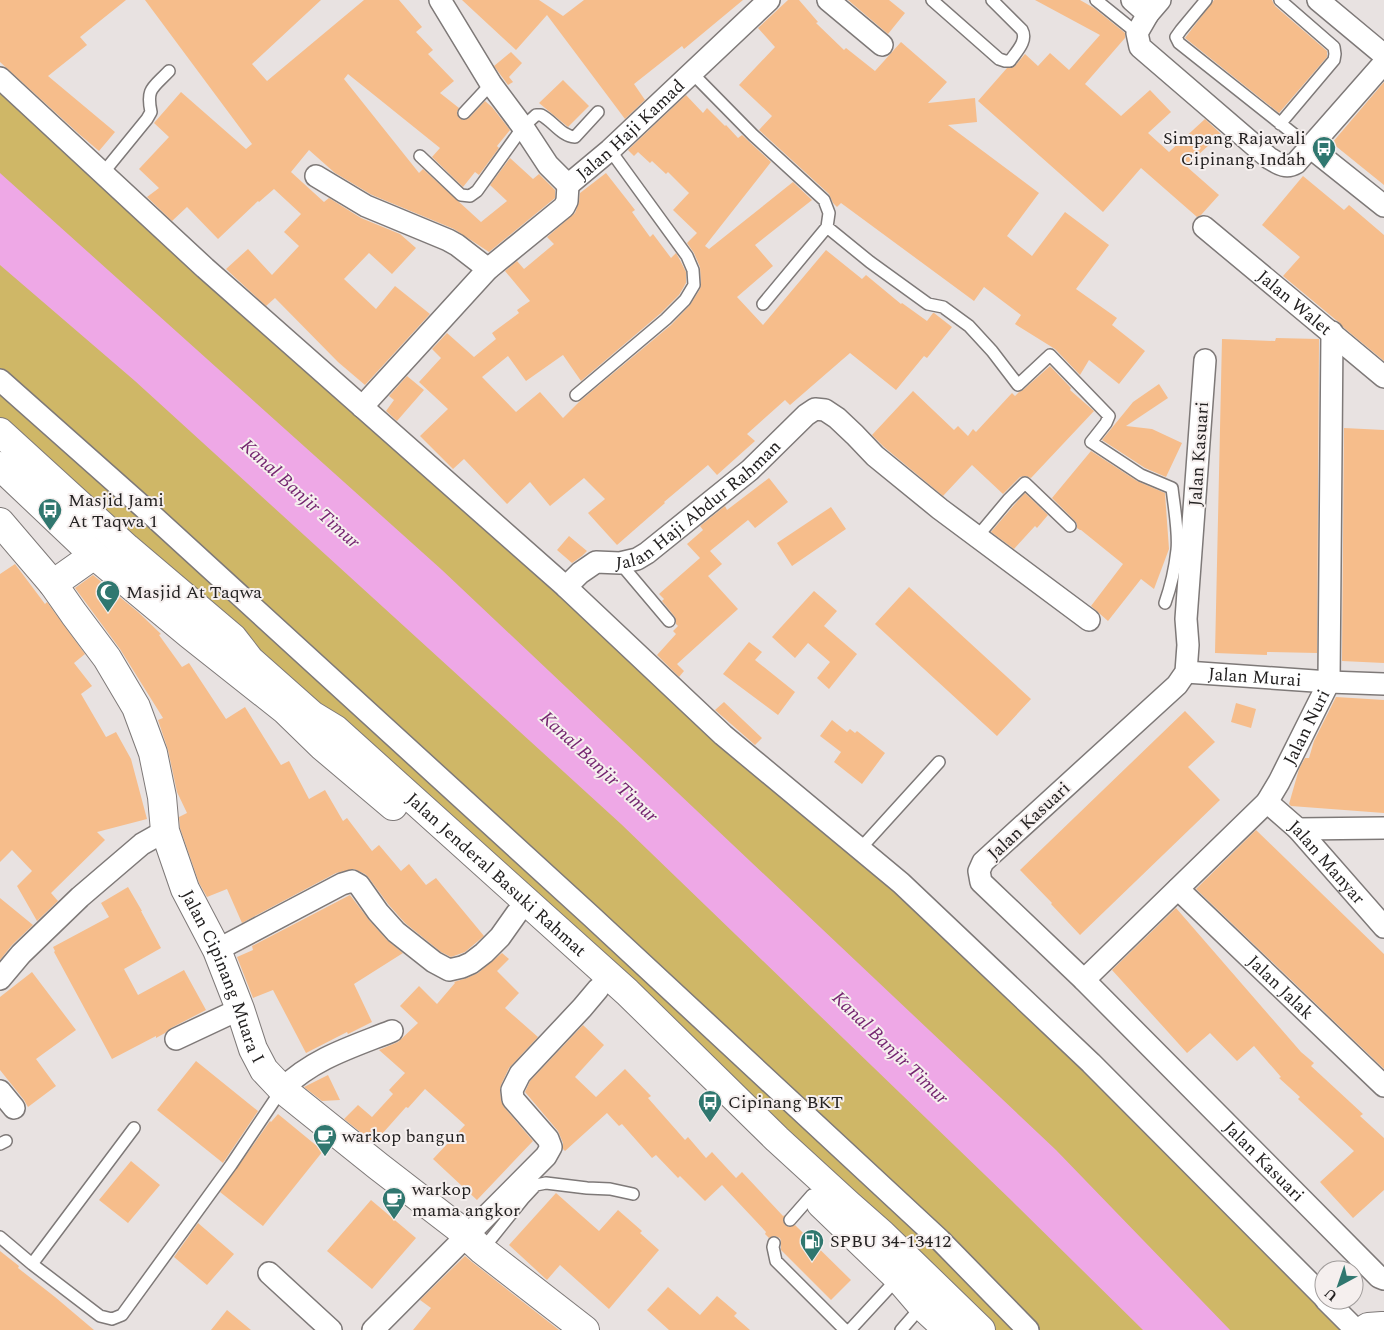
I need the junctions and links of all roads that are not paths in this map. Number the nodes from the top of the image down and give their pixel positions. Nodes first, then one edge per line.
1 (440, 0) edge
2 (769, 0) edge
3 (828, 0) edge
4 (932, 0) edge
5 (992, 0) edge
6 (1096, 0) edge
7 (1132, 0) edge
8 (1206, 0) edge
9 (1280, 0) edge
10 (1331, 4) edge
11 (1154, 7) edge
12 (1137, 34) junction
13 (882, 45) dead end
14 (1384, 55) edge
15 (1384, 63) edge
16 (169, 71) dead end
17 (692, 73) junction
18 (0, 78) edge
19 (491, 84) junction
20 (598, 112) dead end
21 (464, 113) dead end
22 (1280, 124) junction
23 (523, 127) junction
24 (1310, 147) junction
25 (610, 150) junction
26 (420, 156) dead end
27 (103, 173) junction
28 (316, 176) dead end
29 (568, 185) junction
30 (1384, 206) edge
31 (827, 227) junction
32 (1204, 228) dead end
33 (488, 269) junction
34 (763, 304) dead end
35 (1332, 332) junction
36 (1205, 360) dead end
37 (1384, 376) edge
38 (0, 380) edge
39 (576, 396) dead end
40 (362, 407) junction
41 (0, 432) edge
42 (0, 466) edge
43 (0, 522) edge
44 (1070, 526) dead end
45 (977, 537) junction
46 (94, 555) junction
47 (620, 563) junction
48 (53, 584) junction
49 (566, 587) junction
50 (1165, 603) dead end
51 (1089, 620) dead end
52 (669, 621) dead end
53 (1186, 672) junction
54 (1329, 682) junction
55 (1384, 684) edge
56 (939, 762) dead end
57 (1267, 802) junction
58 (1384, 828) edge
59 (1298, 829) junction
60 (165, 831) junction
61 (860, 849) junction
62 (1178, 889) junction
63 (517, 913) junction
64 (1384, 927) edge
65 (217, 950) junction
66 (0, 979) edge
67 (1084, 980) junction
68 (598, 989) junction
69 (240, 1009) junction
70 (392, 1031) dead end
71 (176, 1039) dead end
72 (1384, 1086) edge
73 (282, 1089) junction
74 (0, 1091) edge
75 (14, 1108) dead end
76 (134, 1128) dead end
77 (633, 1194) dead end
78 (812, 1195) junction
79 (790, 1220) dead end
80 (0, 1237) edge
81 (474, 1243) junction
82 (774, 1243) dead end
83 (32, 1264) junction
84 (269, 1273) dead end
85 (898, 1278) junction
86 (1384, 1279) edge
87 (1314, 1288) edge
88 (922, 1306) junction
89 (1344, 1310) edge
90 (1374, 1328) edge
91 (331, 1330) edge
92 (373, 1330) edge
93 (585, 1330) edge
94 (844, 1330) edge
95 (850, 1330) edge
96 (901, 1330) edge
97 (948, 1330) edge
98 (981, 1330) edge
99 (1028, 1330) edge

1 - 19 street, Jalan Haji Kamad
2 - 17 street, Jalan Haji Kamad
3 - 13 street
4 - 5 lane
6 - 12 lane
7 - 11 street
8 - 22 lane
9 - 22 lane
10 - 14 street
11 - 12 street
12 - 24 street
15 - 24 street
16 - 27 lane
17 - 25 street, Jalan Haji Kamad
17 - 31 lane
18 - 27 street
19 - 21 lane
19 - 23 street, Jalan Haji Kamad
20 - 23 lane
22 - 24 lane
23 - 26 lane
23 - 29 street, Jalan Haji Kamad
24 - 30 street
25 - 29 street, Jalan Haji Kamad
25 - 39 lane
27 - 40 street
28 - 33 street
29 - 33 street
31 - 34 lane
31 - 50 lane
32 - 35 street, Jalan Walet
33 - 40 street
35 - 37 street, Jalan Walet
35 - 54 street, Jalan Nuri
36 - 53 street, Jalan Kasuari
38 - 99 street
40 - 49 street
41 - 98 main road, Jalan Jenderal Basuki Rahmat
42 - 46 main road, Jalan Jenderal Basuki Rahmat
43 - 48 main road, Jalan Cipinang Muara I
44 - 45 lane
45 - 47 street, Jalan Haji Abdur Rahman
45 - 51 street
46 - 48 main road
46 - 63 main road, Jalan Jenderal Basuki Rahmat
47 - 49 street, Jalan Haji Abdur Rahman
47 - 52 lane
48 - 60 main road, Jalan Cipinang Muara I
49 - 61 street
53 - 54 street, Jalan Murai
53 - 67 street, Jalan Kasuari
54 - 55 street, Jalan Murai
54 - 57 street, Jalan Nuri
56 - 61 lane
57 - 59 street, Jalan Manyar
57 - 62 street, Jalan Nuri
58 - 59 street
59 - 64 street, Jalan Manyar
60 - 65 main road, Jalan Cipinang Muara I
60 - 66 street
61 - 87 street
62 - 67 street, Jalan Nuri
62 - 72 street, Jalan Jalak
63 - 65 street
63 - 68 main road, Jalan Jenderal Basuki Rahmat
65 - 69 main road, Jalan Cipinang Muara I
67 - 86 street, Jalan Kasuari
68 - 78 main road, Jalan Jenderal Basuki Rahmat
68 - 81 street
69 - 71 street
69 - 73 main road, Jalan Cipinang Muara I
70 - 73 street
73 - 81 main road, Jalan Cipinang Muara I
73 - 83 lane
74 - 75 street
76 - 83 lane
77 - 81 lane
78 - 79 lane
78 - 85 main road, Jalan Jenderal Basuki Rahmat
80 - 83 lane
81 - 92 street
81 - 93 main road, Jalan Cipinang Muara I
82 - 94 lane
84 - 91 street
85 - 88 main road, Jalan Jenderal Basuki Rahmat
85 - 95 lane
88 - 96 lane
88 - 97 main road, Jalan Jenderal Basuki Rahmat
89 - 90 street

